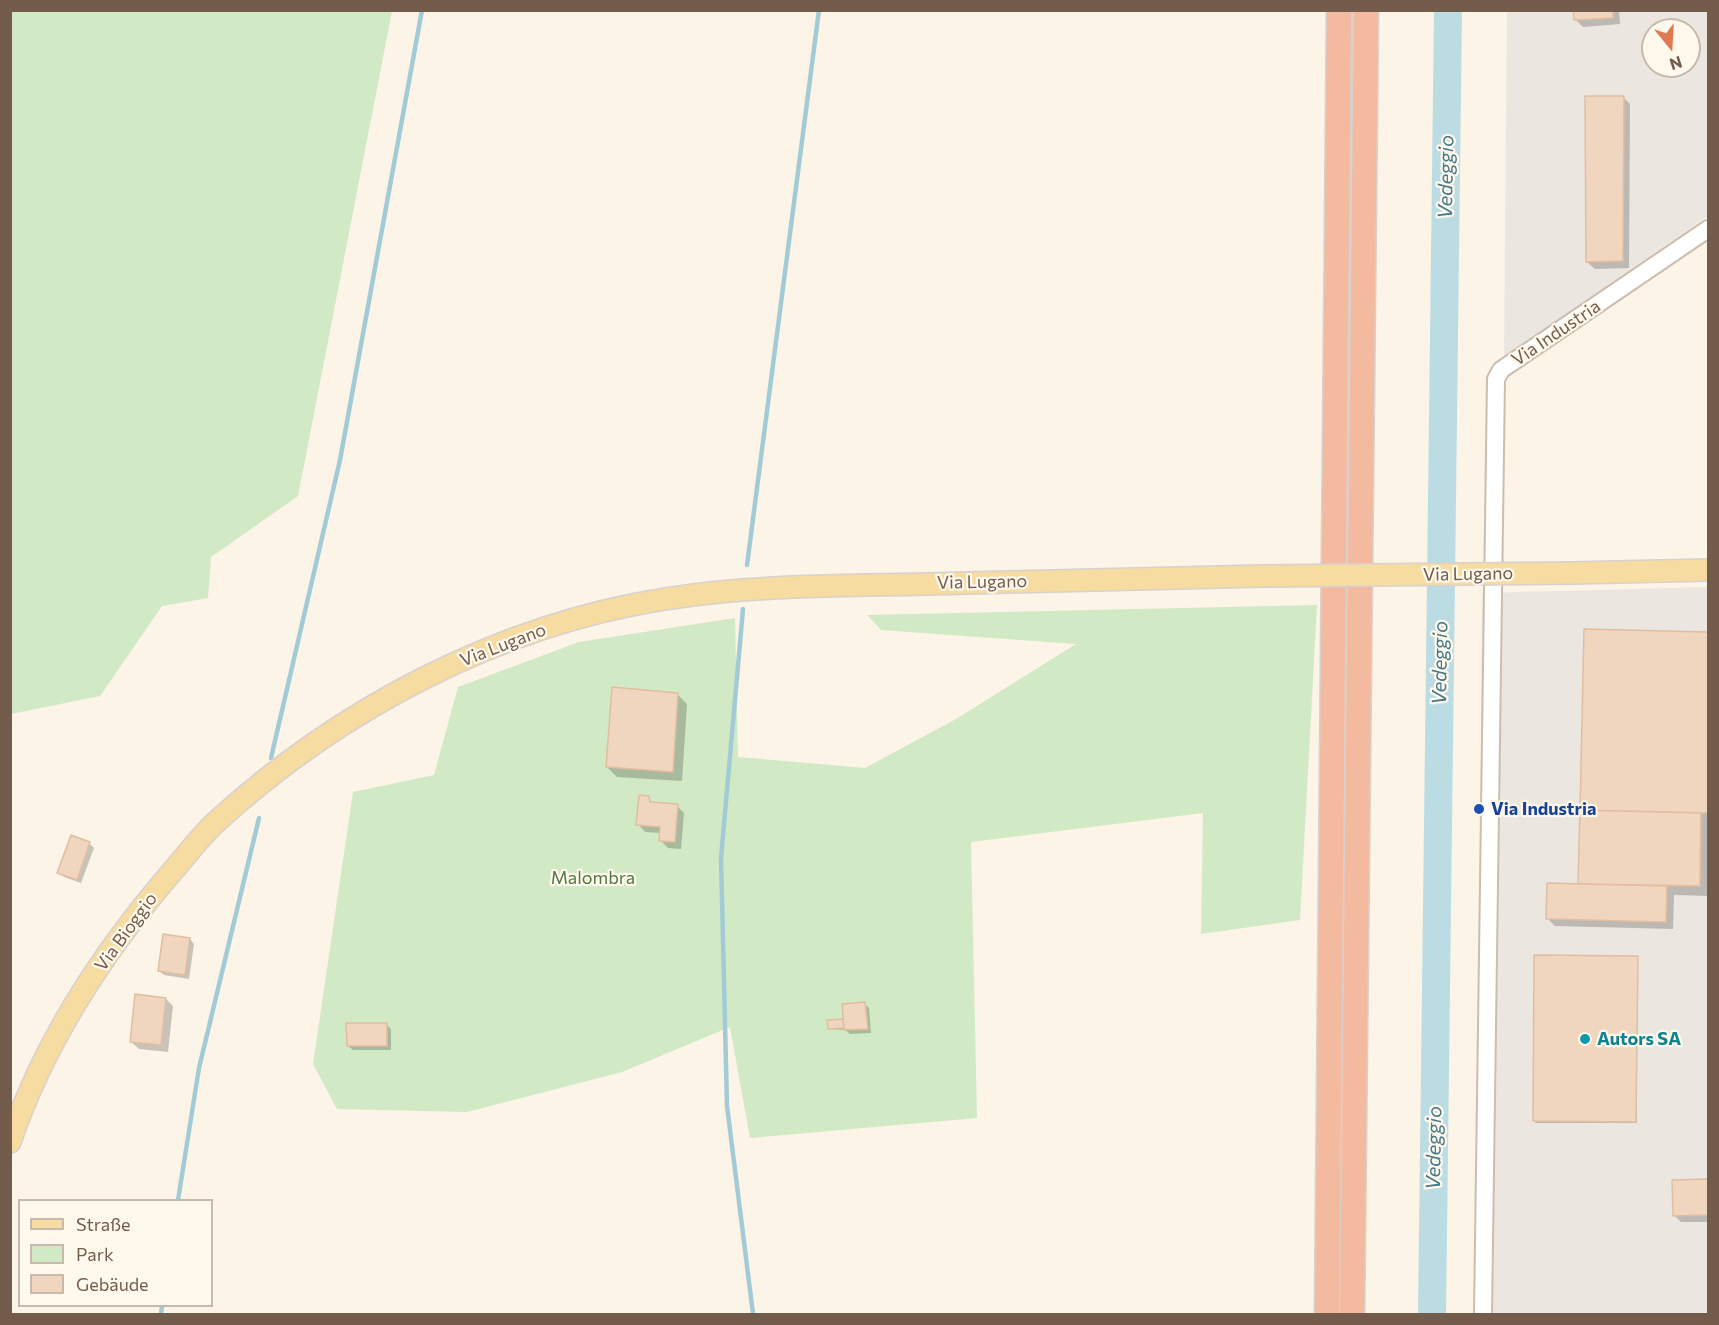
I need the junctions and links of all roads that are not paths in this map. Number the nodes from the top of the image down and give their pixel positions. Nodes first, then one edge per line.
1 (1339, 10) edge
2 (1366, 10) edge
3 (1708, 229) edge
4 (1708, 570) edge
5 (293, 760) joint
6 (10, 1142) edge
7 (1327, 1314) edge
8 (1352, 1314) edge
9 (1483, 1314) edge

1 - 7 highway
2 - 8 highway
3 - 9 street, Via Industria
4 - 5 main road, Via Lugano, bridge
5 - 6 main road, Via Bioggio

